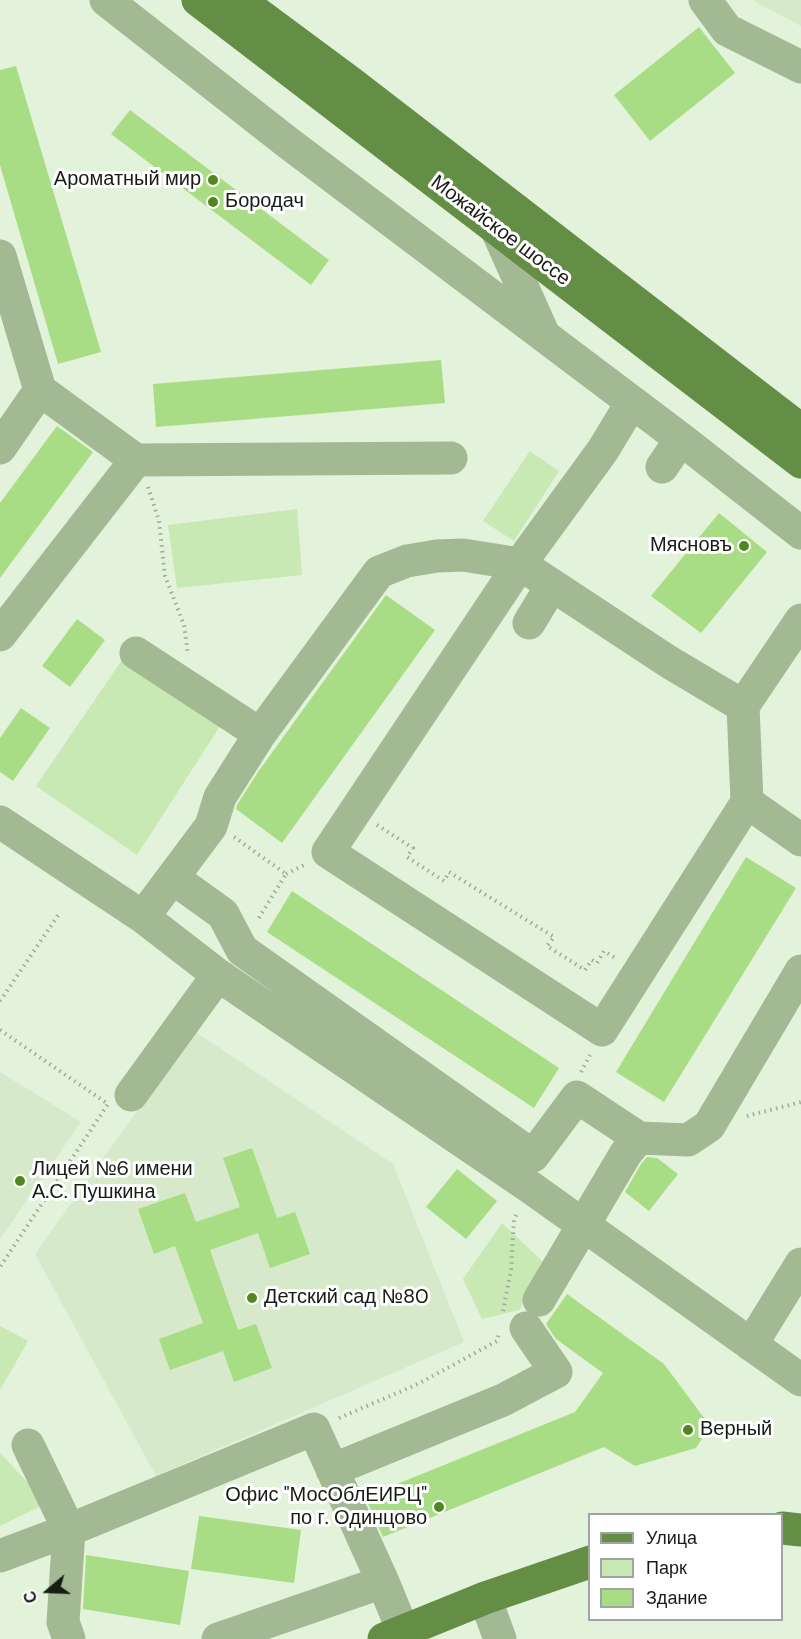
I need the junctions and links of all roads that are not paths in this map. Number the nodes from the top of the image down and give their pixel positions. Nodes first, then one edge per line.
1 (106, 0) edge
2 (198, 0) edge
3 (239, 0) edge
4 (705, 0) edge
5 (801, 66) edge
6 (496, 228) junction
7 (0, 256) edge
8 (544, 337) junction
9 (40, 390) junction
10 (632, 402) junction
11 (801, 430) edge
12 (681, 439) junction
13 (0, 448) edge
14 (451, 458) dead end
15 (137, 460) junction
16 (801, 462) edge
17 (662, 467) dead end
18 (801, 533) edge
19 (520, 564) junction
20 (552, 585) junction
21 (801, 620) edge
22 (529, 623) dead end
23 (0, 635) edge
24 (136, 653) dead end
25 (743, 706) junction
26 (260, 734) junction
27 (720, 741) dead end
28 (747, 802) junction
29 (0, 822) edge
30 (801, 840) edge
31 (173, 878) junction
32 (143, 917) junction
33 (801, 971) edge
34 (218, 975) junction
35 (130, 1095) dead end
36 (639, 1138) junction
37 (583, 1224) junction
38 (801, 1264) edge
39 (751, 1345) junction
40 (801, 1380) edge
41 (27, 1445) dead end
42 (332, 1470) junction
43 (783, 1528) edge
44 (69, 1530) junction
45 (801, 1530) edge
46 (0, 1556) edge
47 (588, 1563) edge
48 (382, 1582) junction
49 (485, 1598) junction
50 (394, 1635) edge
51 (69, 1639) edge
52 (218, 1639) edge
53 (500, 1639) edge

1 - 8 street
2 - 6 main road, Можайское шоссе
3 - 11 main road, Можайское шоссе
4 - 5 street
6 - 8 street
6 - 16 main road, Можайское шоссе
7 - 9 street
8 - 10 street
9 - 13 street
9 - 15 street
10 - 12 street
10 - 19 street
12 - 17 street
12 - 18 street
14 - 15 street
15 - 23 street
19 - 20 street
19 - 26 street
19 - 28 street
20 - 22 street
20 - 25 street
21 - 25 street
24 - 26 street
25 - 27 street
25 - 28 street
26 - 31 street
28 - 30 street
29 - 32 street
31 - 32 street
31 - 36 street
32 - 34 street
33 - 36 street
34 - 35 street
34 - 37 street
36 - 37 street
37 - 39 street
37 - 42 street
38 - 39 street
39 - 40 street
41 - 44 street
42 - 44 street
42 - 48 street
43 - 45 main road
44 - 46 street
44 - 51 street
47 - 49 main road
48 - 50 street
48 - 52 street
49 - 50 main road
49 - 53 street

